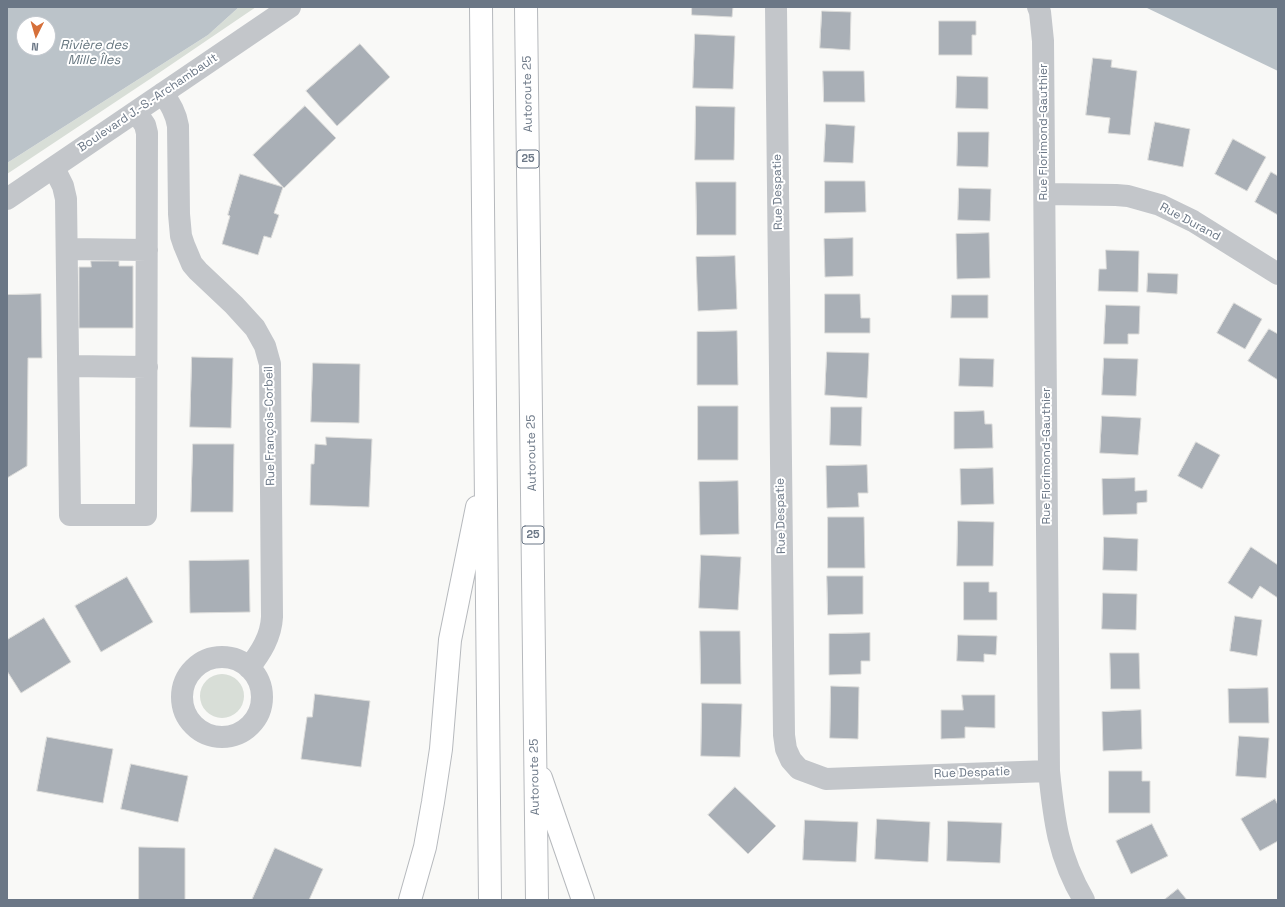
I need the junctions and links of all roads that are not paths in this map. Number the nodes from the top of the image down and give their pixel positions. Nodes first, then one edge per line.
1 (290, 7) edge
2 (481, 7) edge
3 (526, 7) edge
4 (776, 7) edge
5 (1038, 7) edge
6 (163, 93) junction
7 (136, 112) junction
8 (54, 168) junction
9 (1044, 194) junction
10 (7, 199) edge
11 (67, 250) junction
12 (147, 250) junction
13 (1278, 274) edge
14 (69, 366) junction
15 (147, 367) junction
16 (486, 464) junction
17 (250, 668) dead end
18 (535, 760) junction
19 (1049, 771) junction
20 (410, 900) edge
21 (490, 900) edge
22 (537, 900) edge
23 (583, 900) edge
24 (1084, 900) edge

1 - 6 street, Boulevard J.-S.-Archambault
2 - 16 highway
3 - 18 highway, Autoroute 25 / 25
4 - 19 street, Rue Despatie
5 - 9 street, Rue Florimond-Gauthier
6 - 7 street, Boulevard J.-S.-Archambault
6 - 17 street, Rue François-Corbeil
7 - 8 street, Boulevard J.-S.-Archambault
7 - 12 street
8 - 10 street, Boulevard J.-S.-Archambault
8 - 11 street
9 - 13 street, Rue Durand
9 - 19 street, Rue Florimond-Gauthier
11 - 12 street
11 - 14 street
12 - 15 street
14 - 15 street
14 - 15 street
16 - 20 highway
16 - 21 highway
18 - 22 highway, Autoroute 25 / 25
18 - 23 highway
19 - 24 street, Rue Florimond-Gauthier

